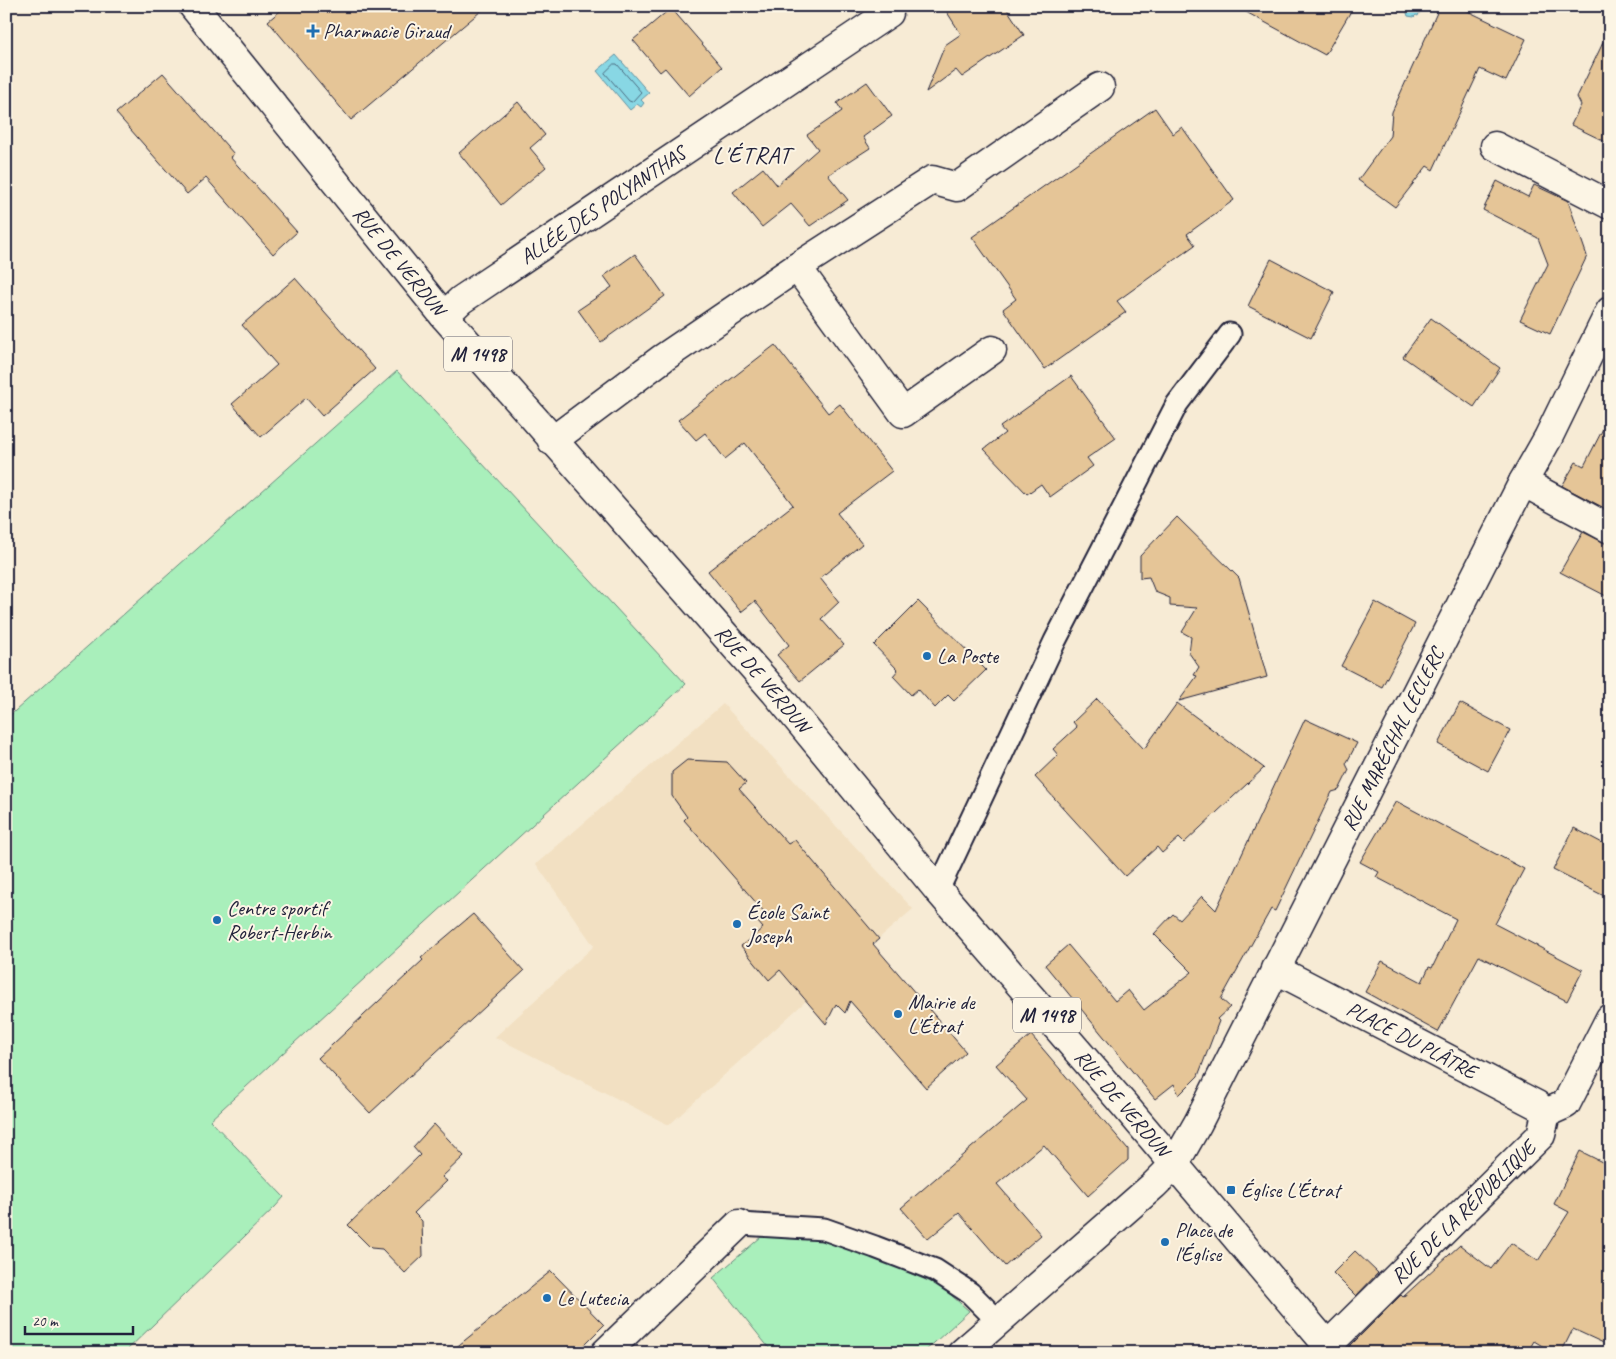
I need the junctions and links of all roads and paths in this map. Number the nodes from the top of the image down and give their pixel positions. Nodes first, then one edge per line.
1 (193, 6) edge
2 (889, 13) dead end
3 (1100, 87) dead end
4 (1495, 146) dead end
5 (1610, 205) edge
6 (797, 267) junction
7 (1610, 312) edge
8 (444, 316) junction
9 (1230, 334) dead end
10 (992, 350) dead end
11 (552, 441) junction
12 (1523, 482) junction
13 (1610, 529) edge
14 (938, 890) junction
15 (1275, 969) junction
16 (1610, 1018) edge
17 (1546, 1113) junction
18 (1174, 1164) junction
19 (740, 1224) joint
20 (998, 1321) junction
21 (1330, 1350) edge
22 (605, 1353) edge
23 (962, 1353) edge

1 - 8 street, RUE DE VERDUN / M 1498
2 - 8 street, ALLÉE DES POLYANTHAS
3 - 6 street
4 - 5 street
6 - 10 street
6 - 11 street
7 - 12 street, RUE MARÉCHAL LECLERC
8 - 11 street, RUE DE VERDUN / M 1498
9 - 14 lane
11 - 14 street, RUE DE VERDUN / M 1498
12 - 13 street
12 - 15 street, RUE MARÉCHAL LECLERC
14 - 18 street, RUE DE VERDUN / M 1498
15 - 17 street, PLACE DU PLÂTRE
15 - 18 street, RUE MARÉCHAL LECLERC
16 - 17 street
17 - 21 street, RUE DE LA RÉPUBLIQUE
18 - 20 street
18 - 21 street, RUE DE VERDUN / M 1498
19 - 20 lane
19 - 22 street
20 - 23 street

